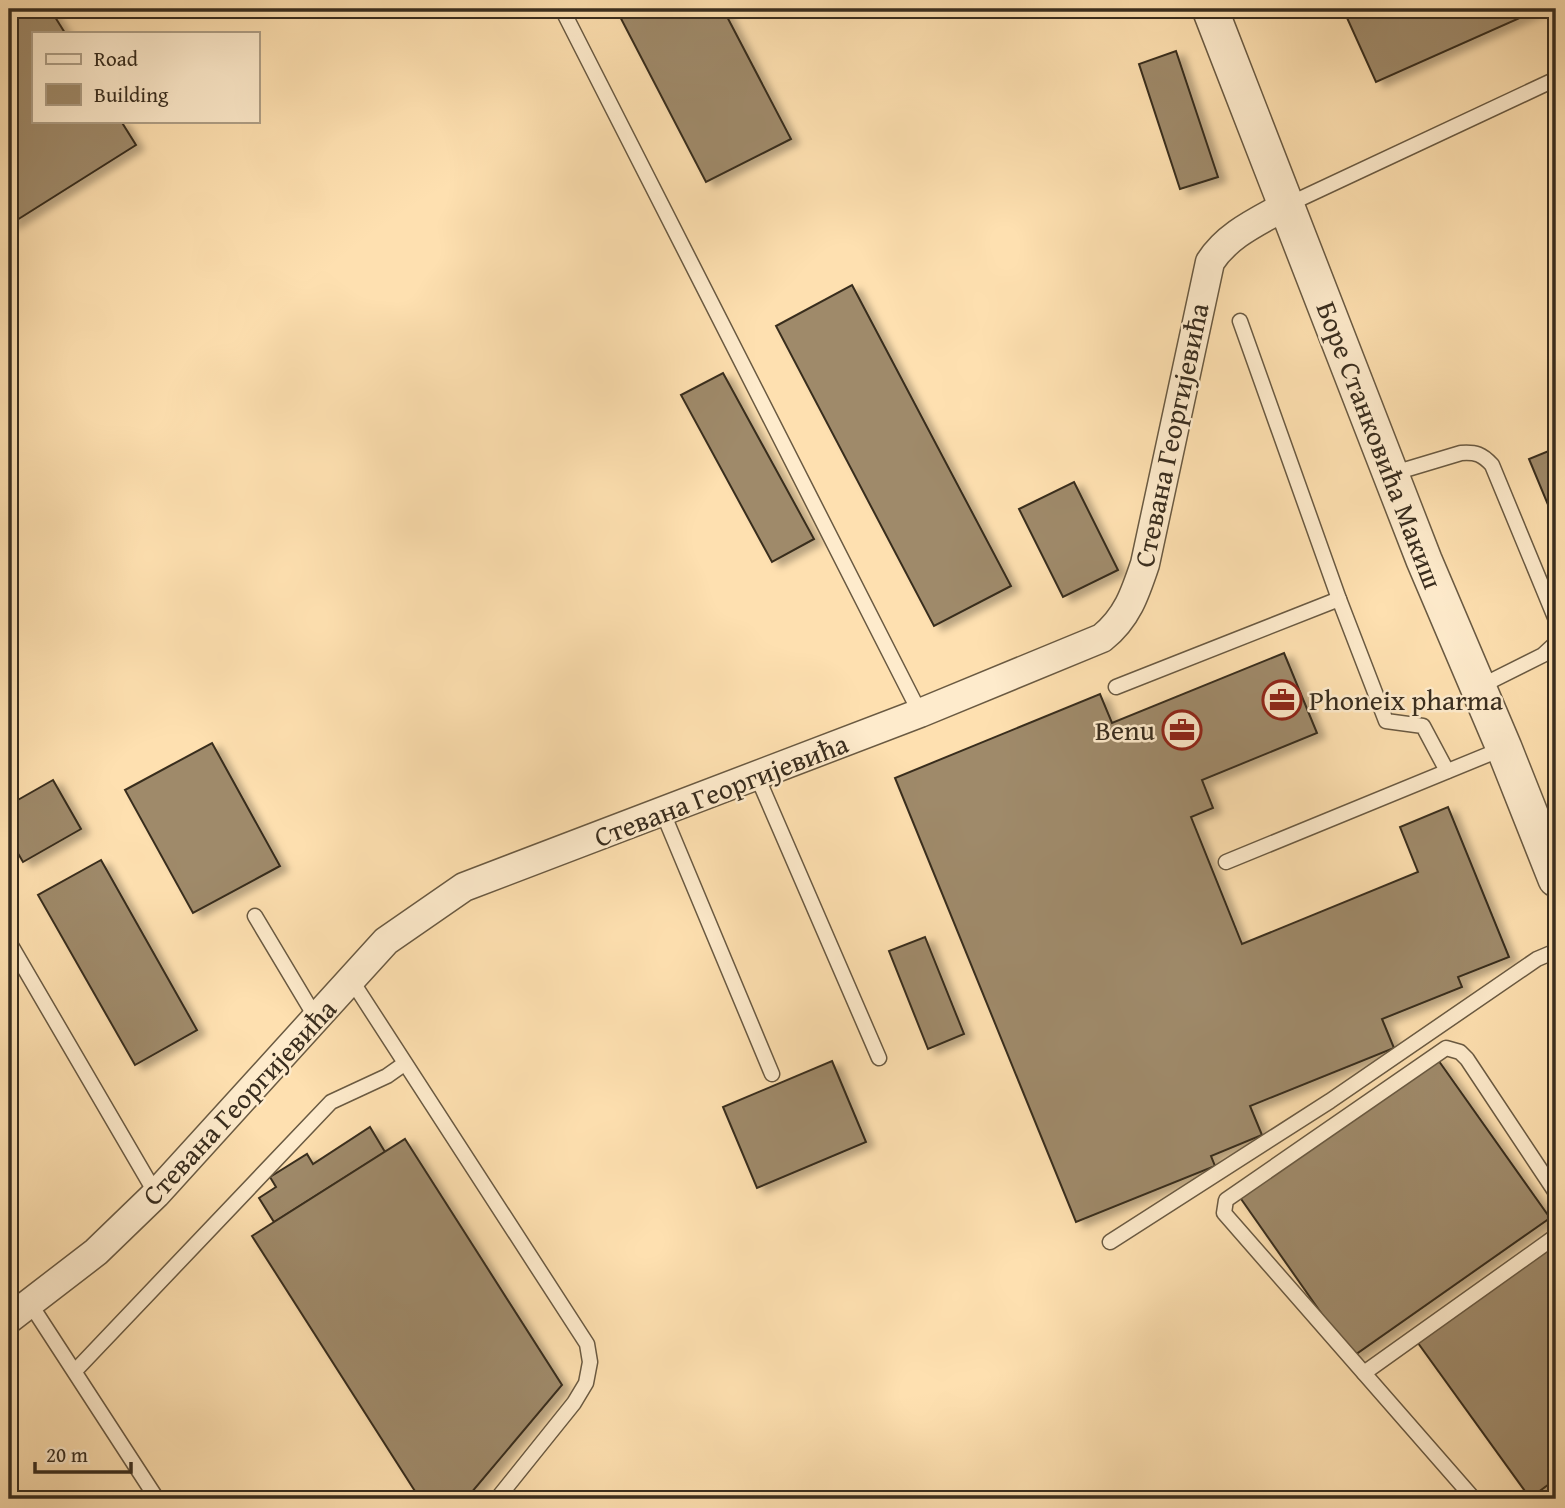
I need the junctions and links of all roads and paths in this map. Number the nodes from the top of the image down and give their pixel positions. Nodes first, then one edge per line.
1 (562, 9) edge
2 (1210, 9) edge
3 (1556, 79) edge
4 (1287, 205) junction
5 (1240, 321) dead end
6 (1391, 474) junction
7 (1339, 599) junction
8 (1556, 620) edge
9 (1556, 643) edge
10 (1116, 687) dead end
11 (1478, 687) junction
12 (920, 713) junction
13 (1504, 748) junction
14 (1447, 771) junction
15 (757, 776) junction
16 (663, 813) junction
17 (1226, 862) dead end
18 (1556, 879) edge
19 (254, 916) dead end
20 (9, 942) edge
21 (1556, 951) edge
22 (352, 981) junction
23 (316, 1018) junction
24 (879, 1058) dead end
25 (404, 1064) junction
26 (772, 1074) dead end
27 (1556, 1193) edge
28 (156, 1194) junction
29 (1556, 1236) edge
30 (1110, 1241) dead end
31 (19, 1311) edge
32 (75, 1371) junction
33 (1364, 1373) junction
34 (157, 1499) edge
35 (496, 1499) edge
36 (1474, 1499) edge

1 - 12 lane
2 - 4 street, Боре Станковића Макиш
3 - 4 lane
4 - 6 street, Боре Станковића Макиш
4 - 12 street, Стевана Георгијевића
5 - 7 lane
6 - 8 lane
6 - 11 street, Боре Станковића Макиш
7 - 10 lane
7 - 14 lane
9 - 11 lane
11 - 13 street, Боре Станковића Макиш
12 - 15 street, Стевана Георгијевића
13 - 14 lane
13 - 18 street, Боре Станковића Макиш
14 - 17 lane
15 - 16 street, Стевана Георгијевића
15 - 24 lane
16 - 22 street, Стевана Георгијевића
16 - 26 lane
19 - 23 lane
20 - 28 lane
21 - 30 lane
22 - 23 street, Стевана Георгијевића
22 - 25 lane
23 - 28 street, Стевана Георгијевића
25 - 32 lane
25 - 35 lane
27 - 33 lane
28 - 31 street, Стевана Георгијевића
29 - 33 lane
31 - 32 lane
32 - 34 lane
33 - 36 lane

